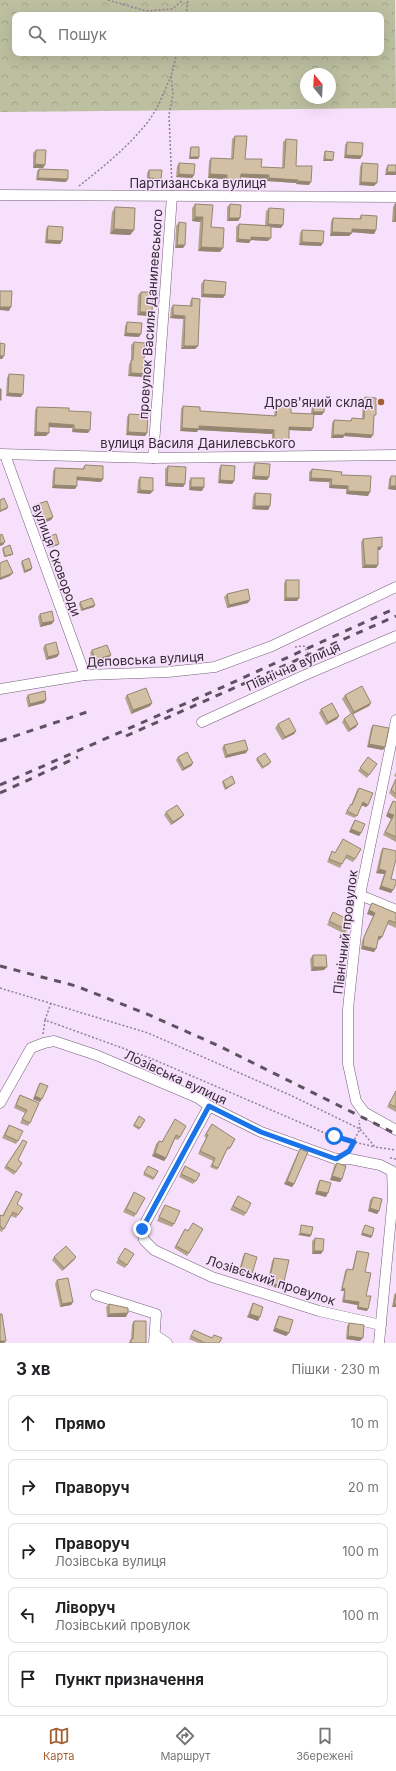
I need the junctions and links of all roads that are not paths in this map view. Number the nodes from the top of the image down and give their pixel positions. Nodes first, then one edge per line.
1 (0, 195) edge
2 (172, 196) junction
3 (396, 197) edge
4 (2, 455) edge
5 (396, 455) edge
6 (153, 458) junction
7 (396, 587) edge
8 (396, 636) edge
9 (85, 675) junction
10 (0, 689) edge
11 (396, 720) edge
12 (202, 722) dead end
13 (360, 895) junction
14 (396, 910) edge
15 (0, 1104) edge
16 (209, 1106) junction
17 (396, 1130) edge
18 (96, 1295) dead end
19 (381, 1325) junction
20 (155, 1339) edge
21 (167, 1343) edge
22 (379, 1343) edge

1 - 2 street, Партизанська вулиця
2 - 3 street, Партизанська вулиця
2 - 6 street, провулок Василя Данилевського
4 - 6 street, вулиця Василя Данилевського
4 - 9 street, вулиця Сковороди
5 - 6 street, вулиця Василя Данилевського
7 - 9 street, Деповська вулиця
8 - 12 street, Північна вулиця
9 - 10 street, Деповська вулиця
11 - 13 street, Північний провулок
13 - 14 street
13 - 17 street, Північний провулок
15 - 16 street, Лозівська вулиця
16 - 19 street, Лозівська вулиця
16 - 19 street, Лозівський провулок
18 - 20 street
19 - 22 street
20 - 21 street

